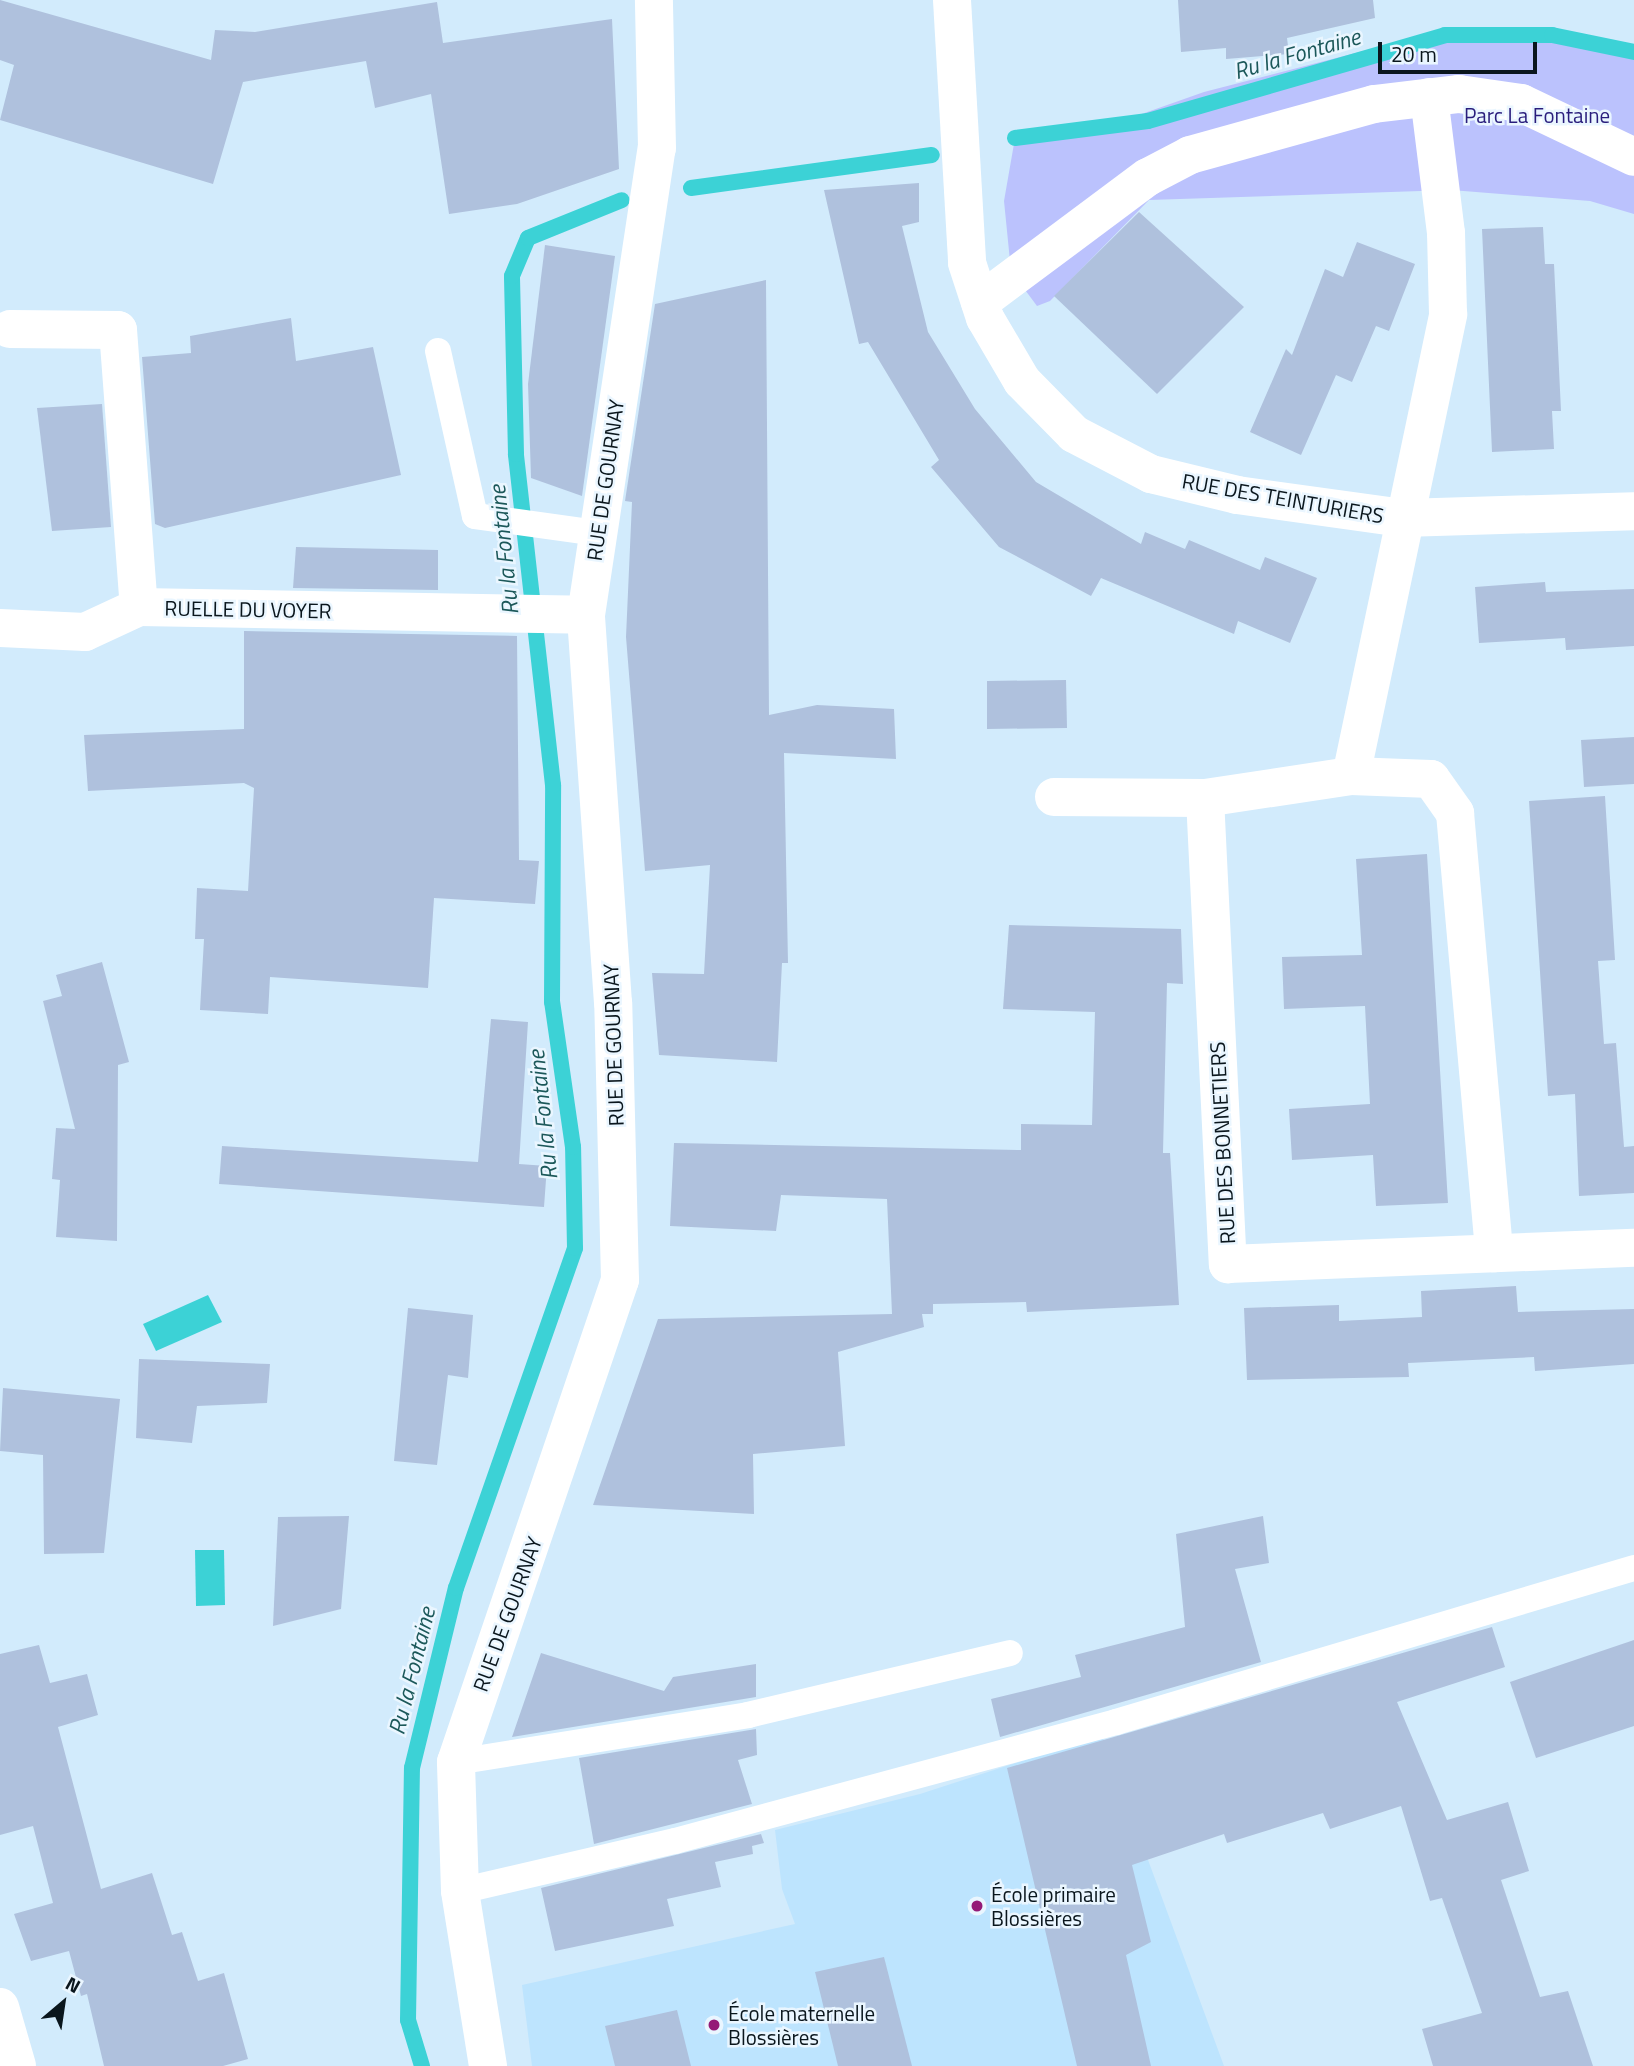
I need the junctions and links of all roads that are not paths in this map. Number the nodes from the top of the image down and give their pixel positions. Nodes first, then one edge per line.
1 (654, 0) edge
2 (952, 0) edge
3 (1429, 97) junction
4 (1634, 158) edge
5 (981, 302) junction
6 (5, 329) edge
7 (438, 351) dead end
8 (1634, 511) edge
9 (1403, 518) junction
10 (598, 533) junction
11 (139, 607) junction
12 (575, 615) junction
13 (0, 628) edge
14 (1351, 776) junction
15 (1054, 797) dead end
16 (1205, 798) junction
17 (1634, 1248) edge
18 (1494, 1254) junction
19 (1634, 1568) edge
20 (1010, 1653) dead end
21 (456, 1762) junction
22 (460, 1891) junction
23 (0, 2007) edge
24 (17, 2066) edge
25 (488, 2066) edge

1 - 10 street, RUE DE GOURNAY
2 - 5 street, RUE DES TEINTURIERS
3 - 4 street
3 - 5 street
3 - 9 street
5 - 9 street, RUE DES TEINTURIERS
6 - 11 street, RUELLE DU VOYER
7 - 10 lane
8 - 9 street, RUE DES TEINTURIERS
9 - 14 street
10 - 12 street, RUE DE GOURNAY
11 - 12 street, RUELLE DU VOYER
11 - 13 street
12 - 21 street, RUE DE GOURNAY
14 - 16 street
14 - 18 street
15 - 16 street
16 - 18 street, RUE DES BONNETIERS
17 - 18 street, RUE DES BONNETIERS
19 - 22 lane
20 - 21 lane
21 - 22 street, RUE DE GOURNAY
22 - 25 street, RUE DE GOURNAY
23 - 24 street

